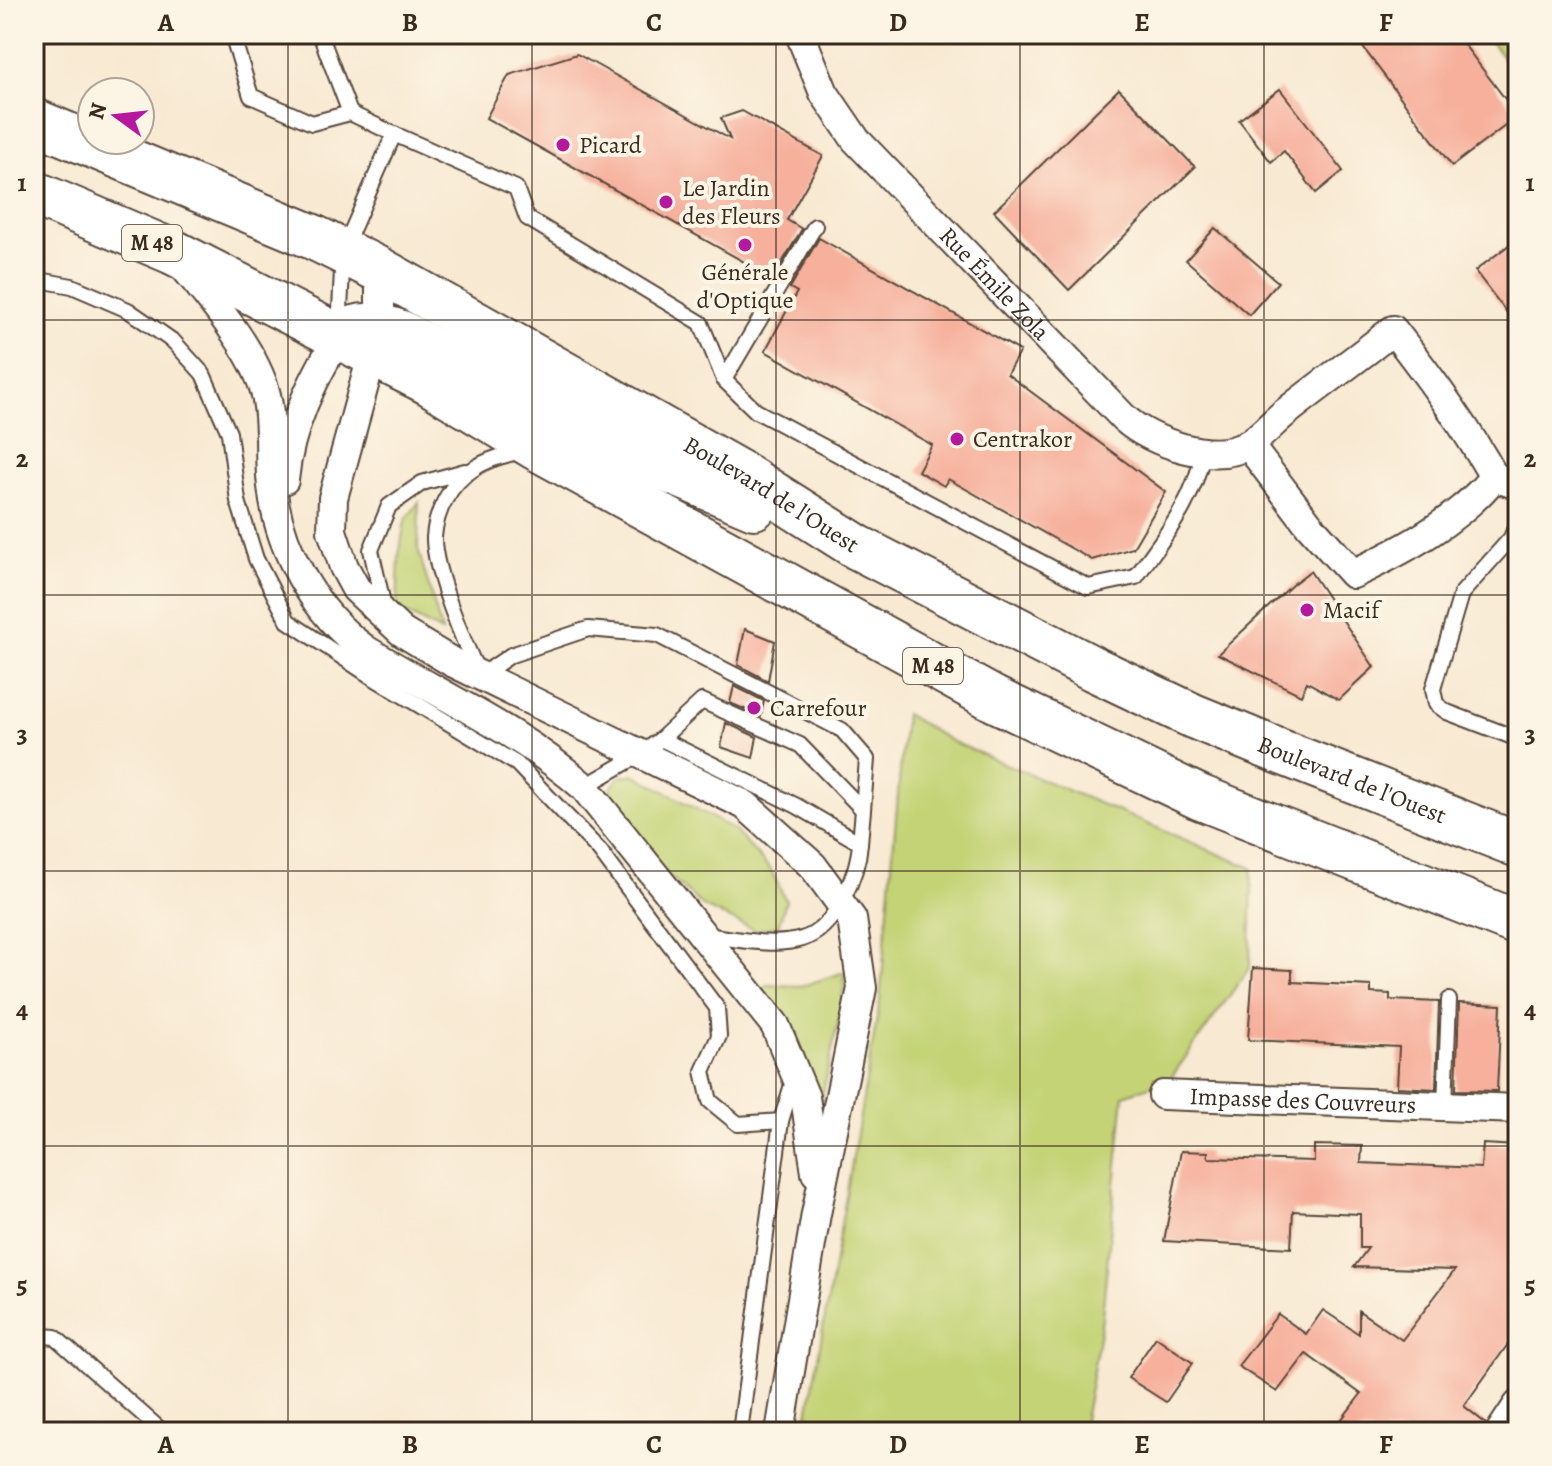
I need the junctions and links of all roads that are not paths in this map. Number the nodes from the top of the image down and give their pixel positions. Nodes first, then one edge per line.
1 (232, 34) edge
2 (320, 34) edge
3 (800, 34) edge
4 (350, 113) junction
5 (34, 121) edge
6 (394, 134) junction
7 (34, 147) edge
8 (135, 162) junction
9 (34, 193) edge
10 (815, 226) dead end
11 (173, 252) junction
12 (362, 260) junction
13 (34, 279) edge
14 (364, 339) junction
15 (724, 380) junction
16 (1248, 444) junction
17 (535, 447) junction
18 (1204, 450) junction
19 (472, 469) junction
20 (1506, 481) edge
21 (1518, 520) edge
22 (857, 547) junction
23 (288, 548) junction
24 (387, 620) junction
25 (480, 676) junction
26 (1518, 739) edge
27 (651, 747) junction
28 (584, 787) junction
29 (863, 810) junction
30 (860, 843) junction
31 (1518, 845) edge
32 (841, 904) junction
33 (1518, 923) edge
34 (700, 934) junction
35 (1449, 1000) dead end
36 (795, 1074) junction
37 (1163, 1095) dead end
38 (1445, 1106) junction
39 (1518, 1109) edge
40 (781, 1121) junction
41 (816, 1214) junction
42 (34, 1335) edge
43 (1518, 1405) edge
44 (163, 1432) edge
45 (740, 1432) edge
46 (780, 1432) edge
47 (1500, 1432) edge

1 - 4 lane
2 - 4 lane
3 - 18 street, Rue Émile Zola
4 - 6 lane
5 - 8 main road, Boulevard de l'Ouest
6 - 12 lane
6 - 15 lane
7 - 8 main road
8 - 12 main road, Boulevard de l'Ouest
9 - 11 main road, M 48
10 - 15 lane
11 - 14 main road, M 48
11 - 23 street
12 - 14 street
12 - 14 lane
12 - 22 main road, Boulevard de l'Ouest
13 - 40 lane
14 - 17 main road, M 48
14 - 22 main road
14 - 23 street
14 - 24 street
15 - 18 lane
16 - 18 street, Rue Émile Zola
16 - 20 street
16 - 20 street
17 - 19 lane
17 - 33 main road, M 48
19 - 24 lane
19 - 25 lane
21 - 26 lane
22 - 31 main road, Boulevard de l'Ouest
23 - 28 street
24 - 25 street
25 - 27 street
25 - 29 lane
27 - 28 lane
27 - 29 lane
27 - 30 lane
27 - 32 street
28 - 34 street
29 - 30 lane
30 - 32 lane
32 - 34 lane
32 - 41 street
34 - 36 street
35 - 38 lane, Impasse des Couvreurs
36 - 40 lane
36 - 41 street
37 - 38 street, Impasse des Couvreurs
38 - 39 street, Impasse des Couvreurs
40 - 45 lane
41 - 46 street
42 - 44 lane
43 - 47 street

